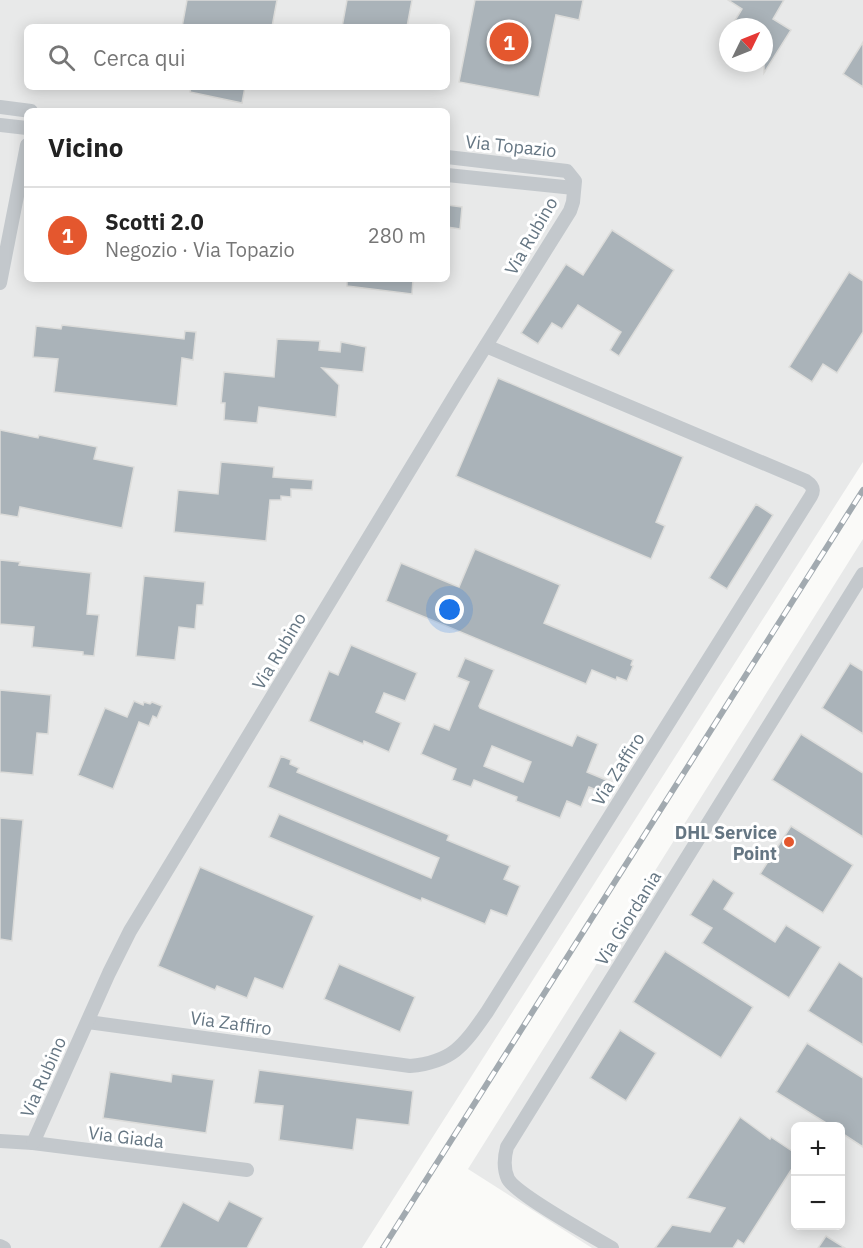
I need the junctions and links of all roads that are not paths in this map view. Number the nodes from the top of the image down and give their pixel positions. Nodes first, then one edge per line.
1 (0, 107) edge
2 (24, 110) edge
3 (0, 125) edge
4 (24, 128) edge
5 (450, 157) edge
6 (24, 160) edge
7 (450, 175) edge
8 (574, 188) junction
9 (0, 283) edge
10 (486, 346) junction
11 (863, 574) edge
12 (88, 1022) junction
13 (0, 1141) edge
14 (33, 1143) junction
15 (247, 1170) dead end
16 (612, 1248) edge

1 - 2 street
3 - 4 street
5 - 8 street, Via Topazio
6 - 9 street
7 - 8 street, Via Topazio
8 - 10 street, Via Rubino
10 - 12 street, Via Rubino
10 - 12 street, Via Zaffiro
11 - 16 street, Via Giordania
12 - 14 street, Via Rubino
13 - 14 street, Via Giada
14 - 15 street, Via Giada

